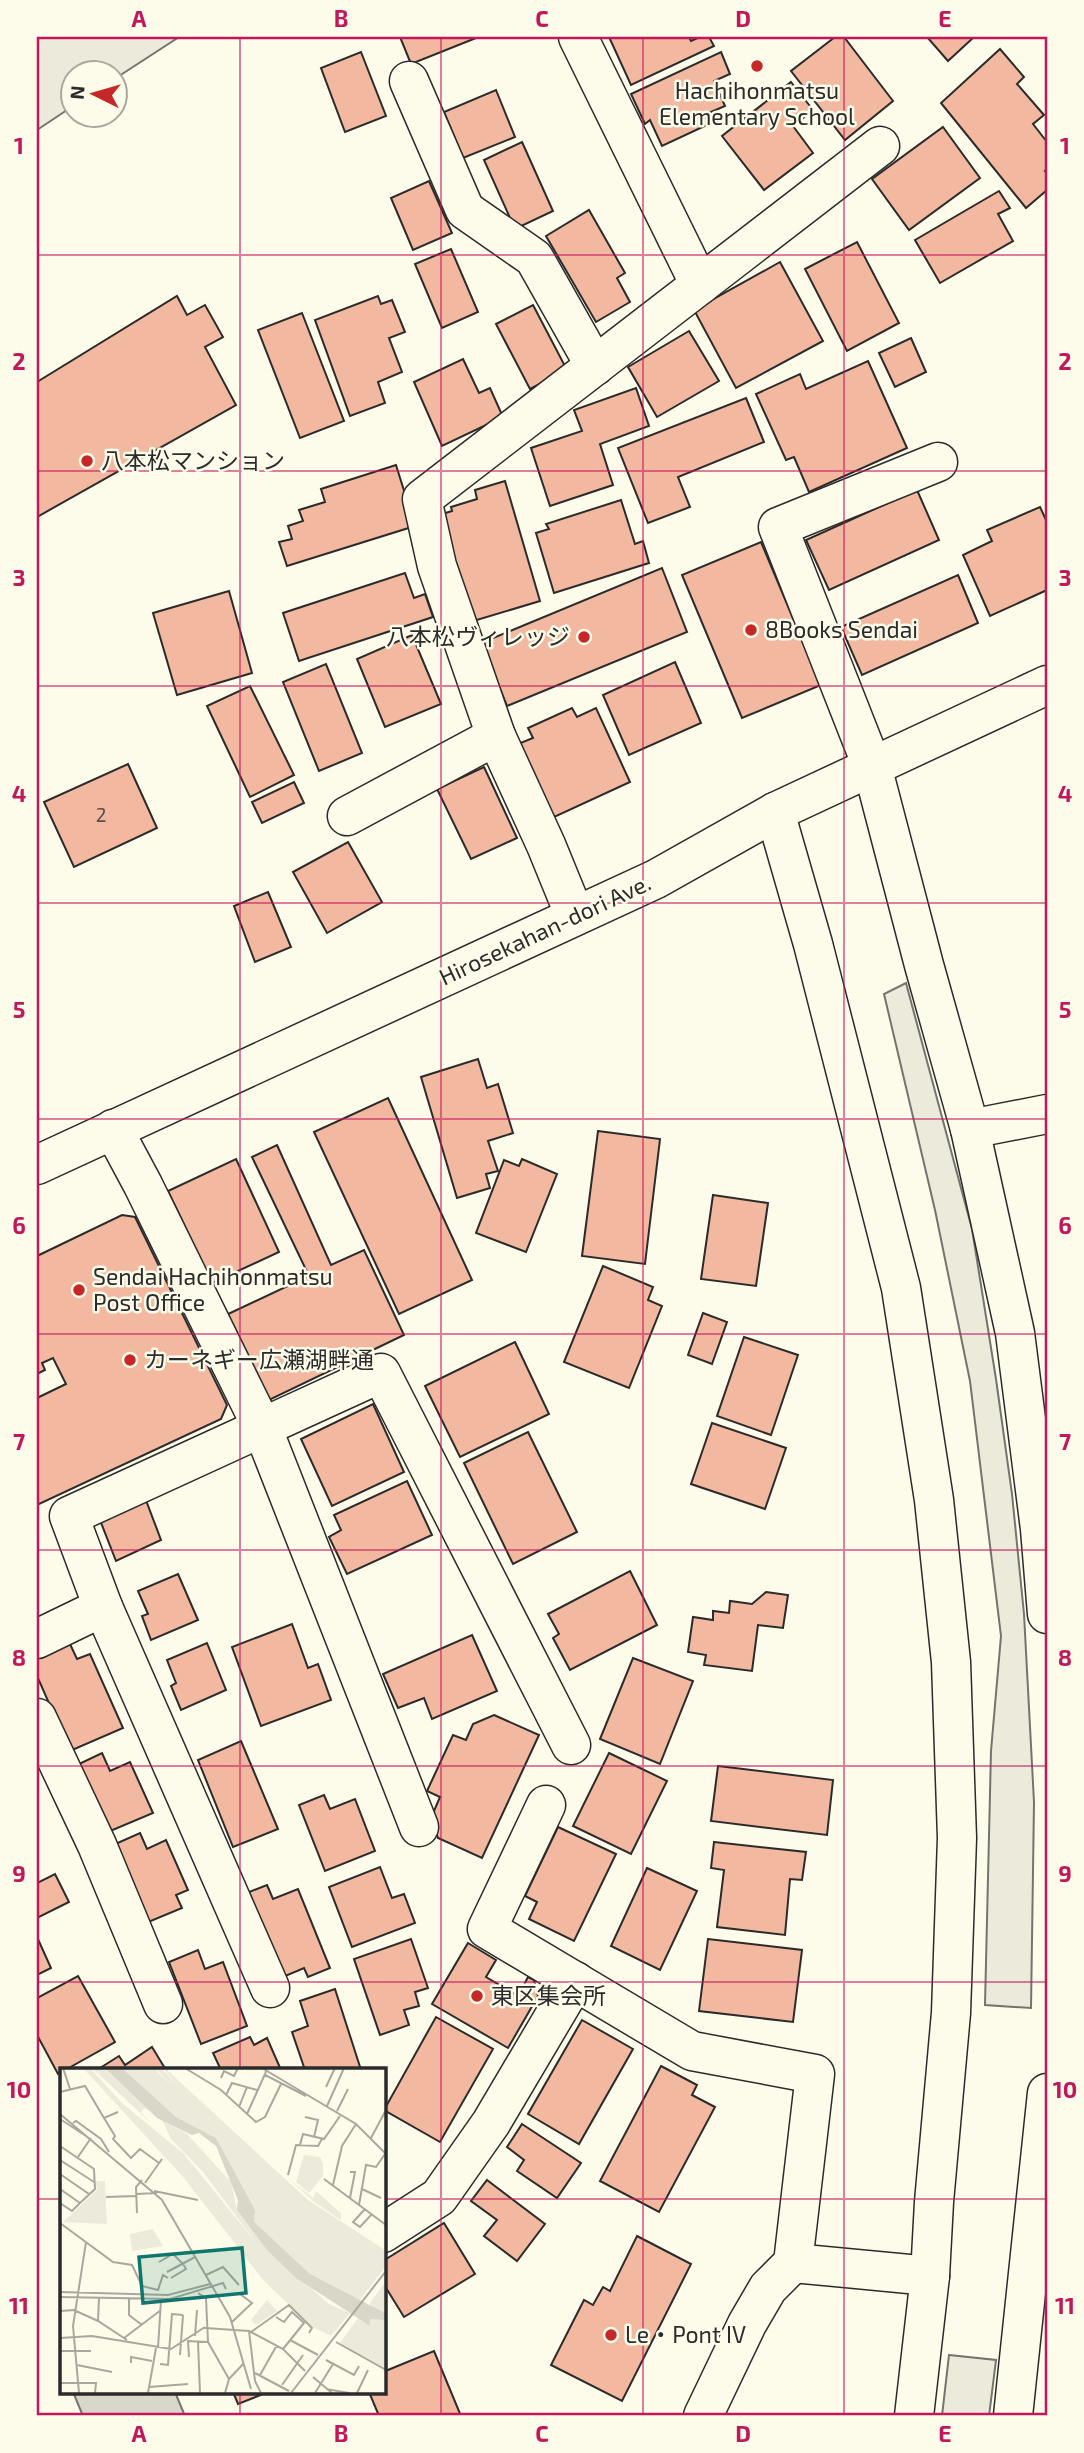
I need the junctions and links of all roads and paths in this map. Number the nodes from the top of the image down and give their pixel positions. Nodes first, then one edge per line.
1 (578, 37) edge
2 (409, 81) dead end
3 (880, 146) dead end
4 (700, 285) junction
5 (595, 366) junction
6 (938, 462) dead end
7 (1047, 685) edge
8 (496, 736) junction
9 (872, 766) junction
10 (775, 812) junction
11 (347, 816) dead end
12 (575, 916) junction
13 (1047, 1114) edge
14 (113, 1129) junction
15 (970, 1129) junction
16 (37, 1165) edge
17 (262, 1427) junction
18 (103, 1606) junction
19 (1047, 1614) edge
20 (37, 1639) edge
21 (37, 1718) edge
22 (571, 1745) dead end
23 (546, 1805) dead end
24 (419, 1827) dead end
25 (575, 1981) junction
26 (270, 1988) dead end
27 (163, 2004) dead end
28 (1047, 2093) edge
29 (385, 2232) edge
30 (793, 2263) junction
31 (930, 2276) junction
32 (703, 2416) edge
33 (914, 2416) edge
34 (1013, 2416) edge

1 - 4 street
2 - 5 street
3 - 4 street
4 - 5 street
5 - 8 street
6 - 9 street
7 - 9 street, Hirosekahan-dori Ave.
8 - 11 street
8 - 12 street
9 - 10 street, Hirosekahan-dori Ave.
9 - 15 street
10 - 12 street, Hirosekahan-dori Ave.
10 - 31 street
12 - 14 street, Hirosekahan-dori Ave.
13 - 15 street
14 - 16 street, Hirosekahan-dori Ave.
14 - 17 street
15 - 19 street
17 - 18 street
17 - 22 street
17 - 24 street
18 - 20 street
18 - 26 street
21 - 27 street
23 - 25 street
25 - 29 street
25 - 30 street
28 - 34 street
30 - 31 street
30 - 32 street
31 - 33 street

